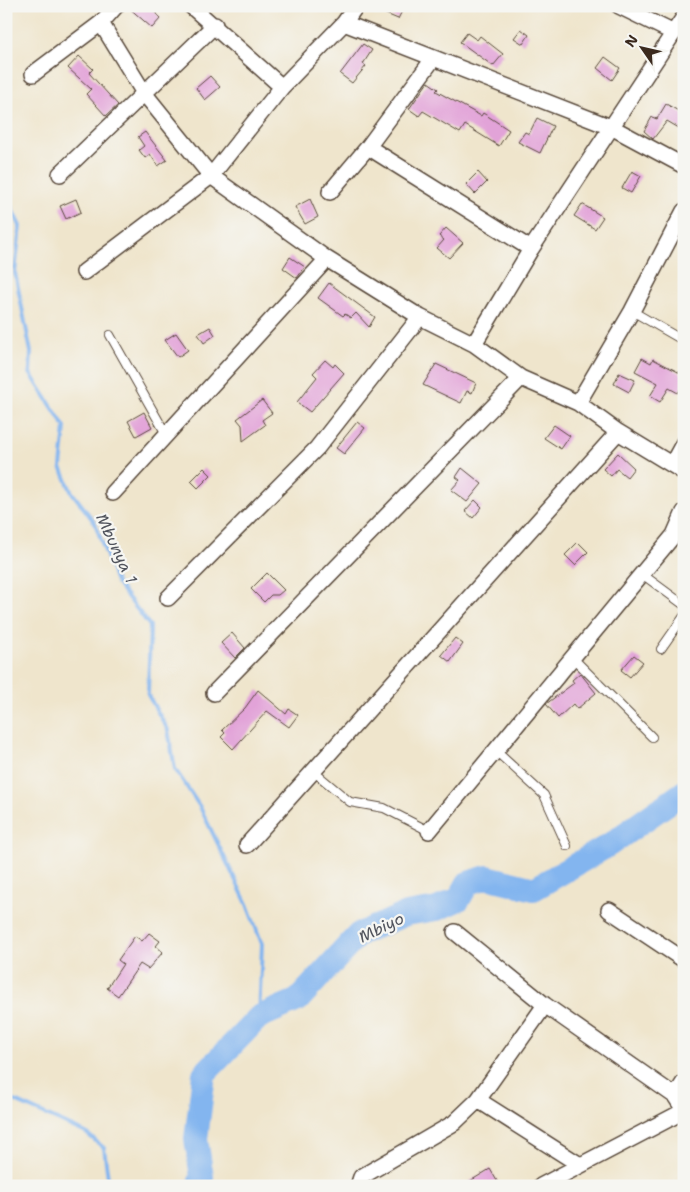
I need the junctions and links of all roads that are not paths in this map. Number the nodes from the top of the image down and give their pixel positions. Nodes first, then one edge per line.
1 (116, 6) edge
2 (191, 6) edge
3 (356, 6) edge
4 (619, 6) edge
5 (684, 18) edge
6 (101, 22) junction
7 (344, 23) junction
8 (214, 26) junction
9 (674, 33) junction
10 (433, 59) junction
11 (33, 74) dead end
12 (282, 88) junction
13 (144, 94) junction
14 (613, 128) junction
15 (368, 147) junction
16 (684, 166) edge
17 (60, 174) dead end
18 (210, 176) junction
19 (330, 192) dead end
20 (684, 211) edge
21 (531, 249) junction
22 (327, 259) junction
23 (84, 272) dead end
24 (632, 311) junction
25 (420, 317) junction
26 (110, 335) dead end
27 (684, 342) edge
28 (474, 344) junction
29 (521, 378) junction
30 (578, 403) junction
31 (618, 432) junction
32 (166, 434) junction
33 (684, 442) edge
34 (678, 468) edge
35 (113, 493) dead end
36 (684, 512) edge
37 (642, 574) junction
38 (168, 598) dead end
39 (684, 605) edge
40 (684, 616) edge
41 (661, 649) dead end
42 (573, 658) junction
43 (214, 693) dead end
44 (652, 737) dead end
45 (496, 752) junction
46 (313, 771) junction
47 (429, 832) joint
48 (247, 845) dead end
49 (567, 846) dead end
50 (608, 910) dead end
51 (456, 932) dead end
52 (684, 960) edge
53 (545, 1005) junction
54 (684, 1082) edge
55 (675, 1096) junction
56 (478, 1100) junction
57 (684, 1111) edge
58 (580, 1165) junction
59 (358, 1186) edge
60 (541, 1186) edge

1 - 6 street
2 - 8 street
3 - 7 street
4 - 9 street
5 - 9 street
6 - 11 street
6 - 13 street
7 - 10 street
7 - 12 street
8 - 12 street
8 - 13 street
9 - 14 street
10 - 14 street
10 - 15 street
12 - 18 street
13 - 17 street
13 - 18 street
14 - 16 street
14 - 21 street
15 - 19 street
15 - 21 street
18 - 22 street
18 - 23 street
20 - 24 street
21 - 28 street
22 - 25 street
22 - 32 street
24 - 27 lane
24 - 30 street
25 - 28 street
25 - 38 street
26 - 32 lane
28 - 29 street
29 - 30 street
29 - 43 street
30 - 31 street
31 - 34 street
31 - 46 street
32 - 35 street
33 - 34 street
36 - 37 street
37 - 39 lane
37 - 42 street
40 - 41 lane
42 - 44 lane
42 - 45 street
45 - 47 street
45 - 49 lane
46 - 47 lane
46 - 48 street
50 - 52 street
51 - 53 street
53 - 55 street
53 - 56 street
54 - 55 street
55 - 57 street
56 - 58 street
56 - 59 street
57 - 58 street
58 - 60 street

